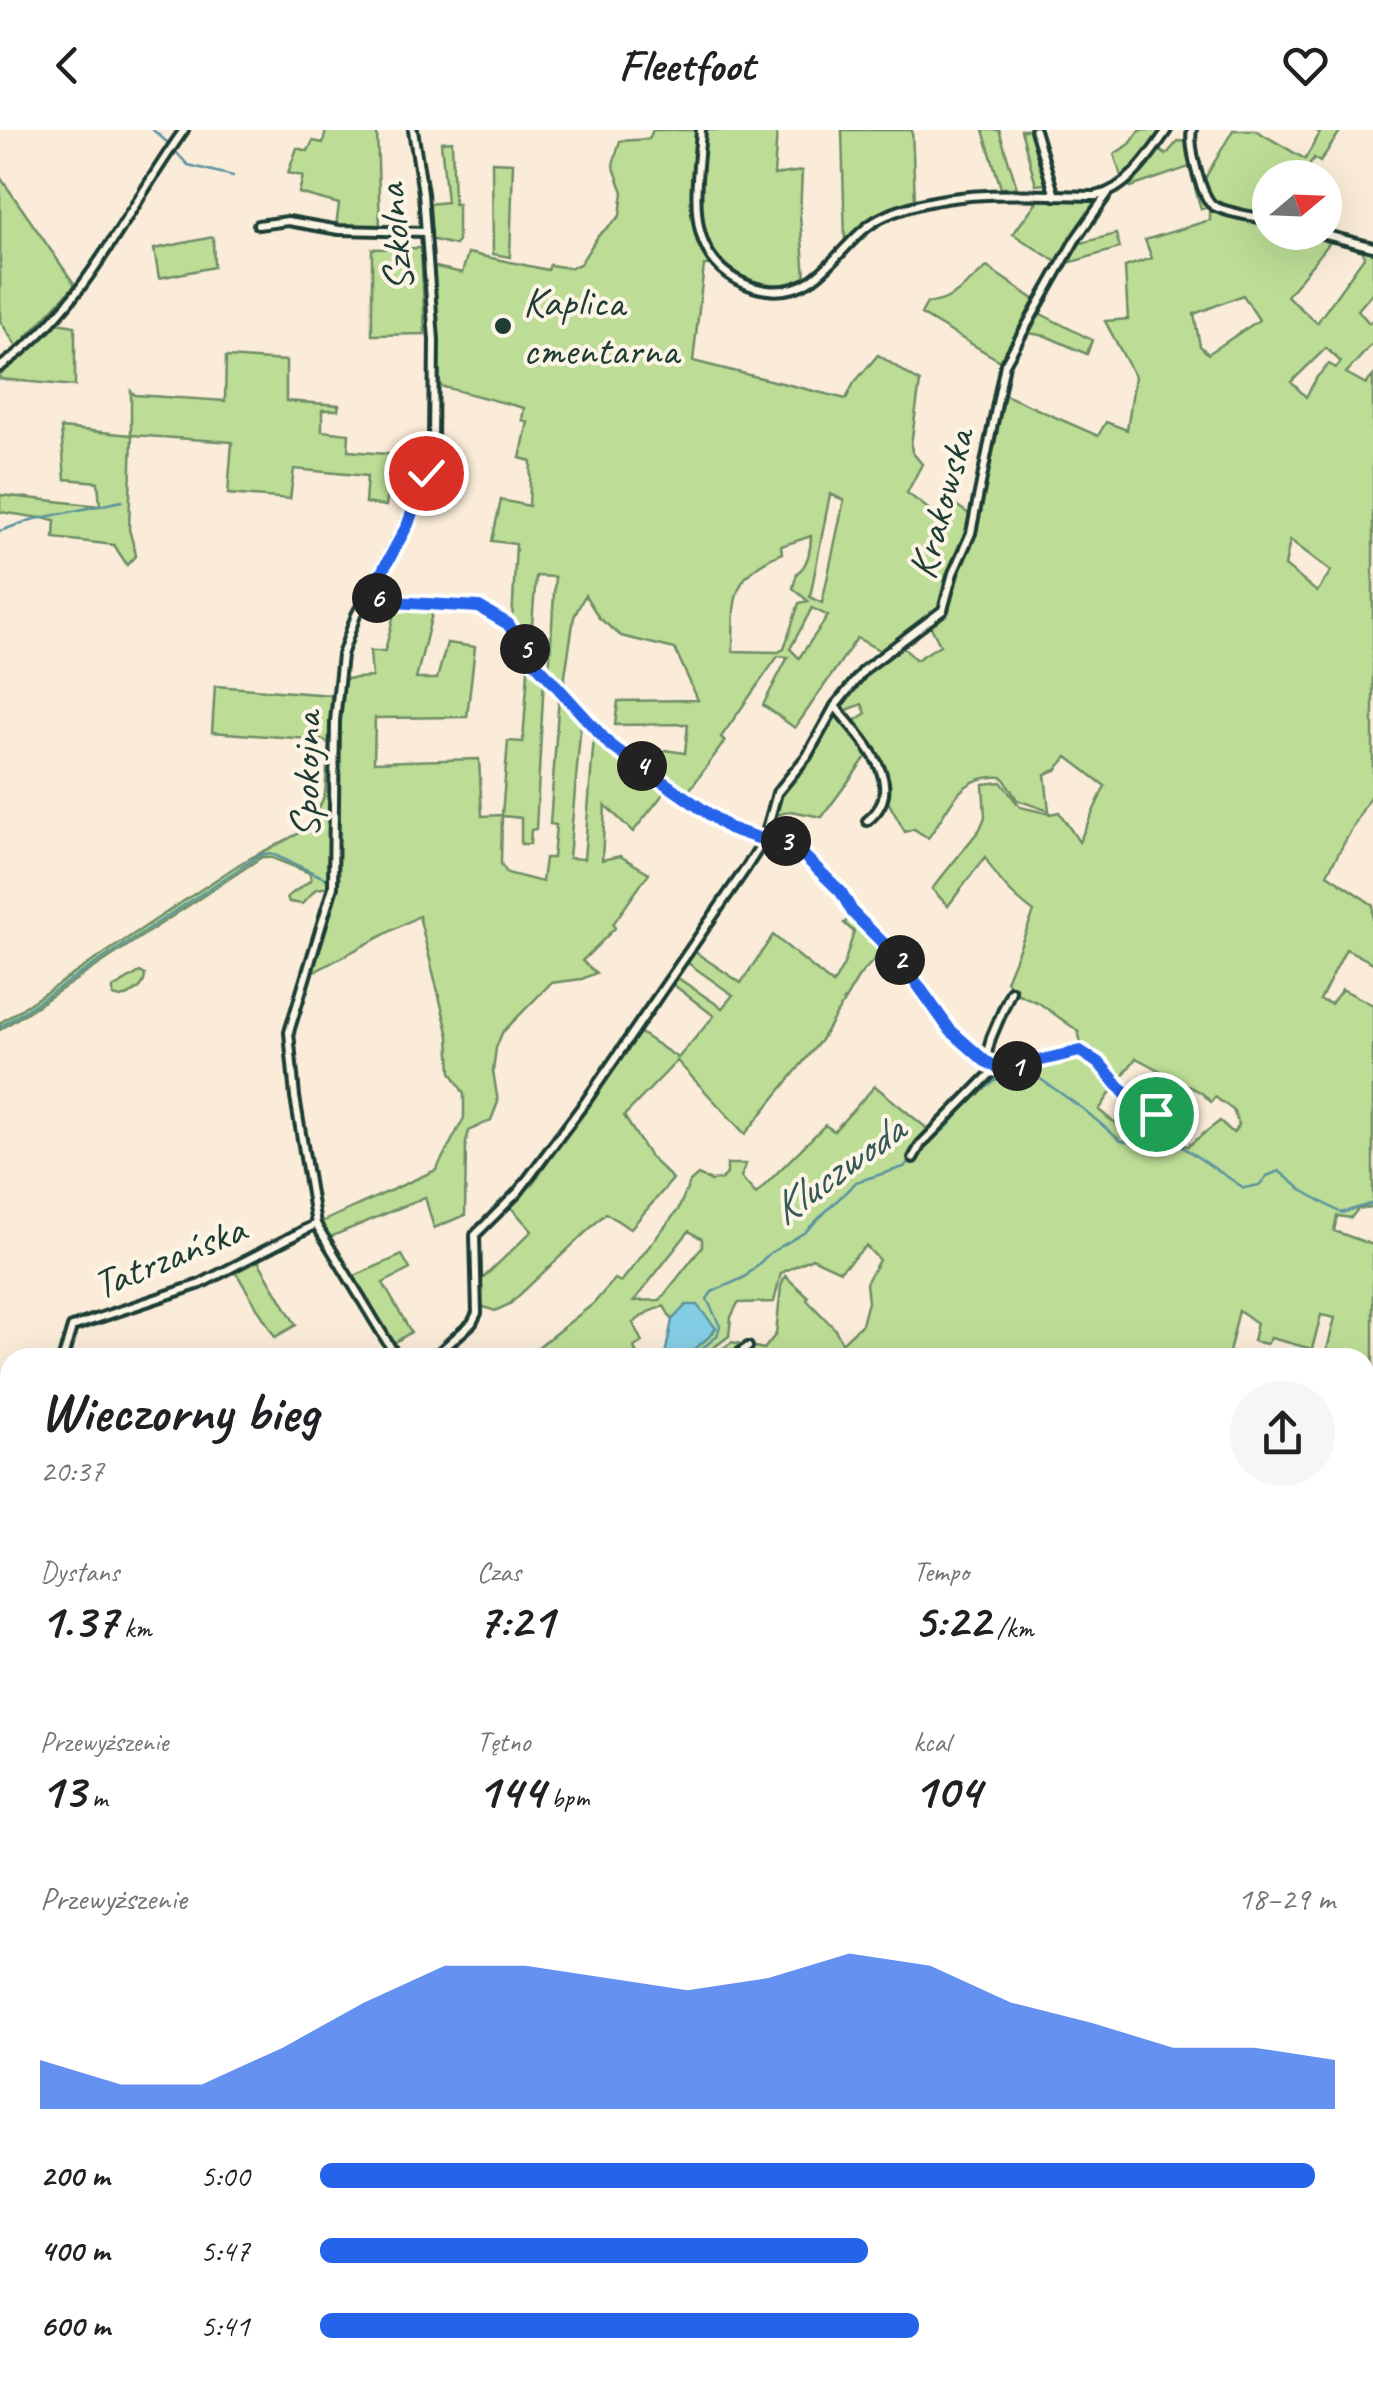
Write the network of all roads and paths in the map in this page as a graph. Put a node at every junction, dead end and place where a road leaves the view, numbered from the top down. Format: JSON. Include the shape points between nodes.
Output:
{"nodes":[{"id":1,"x":184,"y":130,"type":"edge"},
{"id":2,"x":414,"y":130,"type":"edge"},
{"id":3,"x":701,"y":130,"type":"edge"},
{"id":4,"x":1035,"y":130,"type":"edge"},
{"id":5,"x":1167,"y":130,"type":"edge"},
{"id":6,"x":1192,"y":130,"type":"edge"},
{"id":7,"x":1108,"y":193,"type":"junction"},
{"id":8,"x":1055,"y":196,"type":"junction"},
{"id":9,"x":1252,"y":216,"type":"edge"},
{"id":10,"x":258,"y":225,"type":"dead end"},
{"id":11,"x":426,"y":232,"type":"junction"},
{"id":12,"x":1342,"y":240,"type":"edge"},
{"id":13,"x":1373,"y":248,"type":"edge"},
{"id":14,"x":434,"y":340,"type":"joint"},
{"id":15,"x":0,"y":367,"type":"edge"},
{"id":16,"x":369,"y":596,"type":"junction"},
{"id":17,"x":835,"y":706,"type":"junction"},
{"id":18,"x":867,"y":821,"type":"dead end"},
{"id":19,"x":764,"y":840,"type":"junction"},
{"id":20,"x":1012,"y":991,"type":"dead end"},
{"id":21,"x":985,"y":1061,"type":"junction"},
{"id":22,"x":997,"y":1067,"type":"junction"},
{"id":23,"x":1182,"y":1135,"type":"dead end"},
{"id":24,"x":913,"y":1158,"type":"dead end"},
{"id":25,"x":316,"y":1224,"type":"junction"},
{"id":26,"x":66,"y":1348,"type":"edge"},
{"id":27,"x":392,"y":1348,"type":"edge"},
{"id":28,"x":444,"y":1348,"type":"edge"}],
"edges":[{"from":1,"to":15,"type":"street","via":[[90,278]]},
{"from":2,"to":11,"type":"street","name":"Szkolna"},
{"from":3,"to":8,"type":"street","via":[[702,243],[715,263],[756,288],[787,290],[813,279],[885,216],[963,198]]},
{"from":4,"to":8,"type":"street"},
{"from":5,"to":7,"type":"street","name":"Krakowska"},
{"from":6,"to":9,"type":"street","via":[[1189,142],[1208,200]]},
{"from":7,"to":8,"type":"street"},
{"from":7,"to":17,"type":"street","name":"Krakowska","via":[[1004,364],[971,533],[944,610],[865,669]]},
{"from":10,"to":11,"type":"street","via":[[288,221]]},
{"from":11,"to":14,"type":"street","name":"Szkolna"},
{"from":12,"to":13,"type":"street"},
{"from":14,"to":16,"type":"street","name":"Spokojna","via":[[433,442],[426,473],[408,524]]},
{"from":16,"to":19,"type":"street","via":[[469,605],[494,615],[612,746],[729,828]]},
{"from":16,"to":25,"type":"street","name":"Spokojna","via":[[342,655],[333,888],[288,1032]]},
{"from":17,"to":18,"type":"street","via":[[882,771],[882,799]]},
{"from":17,"to":19,"type":"street","name":"Krakowska","via":[[777,793]]},
{"from":19,"to":21,"type":"street","via":[[791,843],[841,892],[950,1030]]},
{"from":19,"to":28,"type":"street","name":"Krakowska","via":[[586,1101],[518,1192],[475,1235],[477,1314]]},
{"from":20,"to":21,"type":"street"},
{"from":21,"to":22,"type":"street"},
{"from":22,"to":23,"type":"street","via":[[1090,1054],[1129,1098]]},
{"from":22,"to":24,"type":"street"},
{"from":25,"to":26,"type":"street","name":"Tatrzańska","via":[[200,1284],[72,1327]]},
{"from":25,"to":27,"type":"street"}]}
